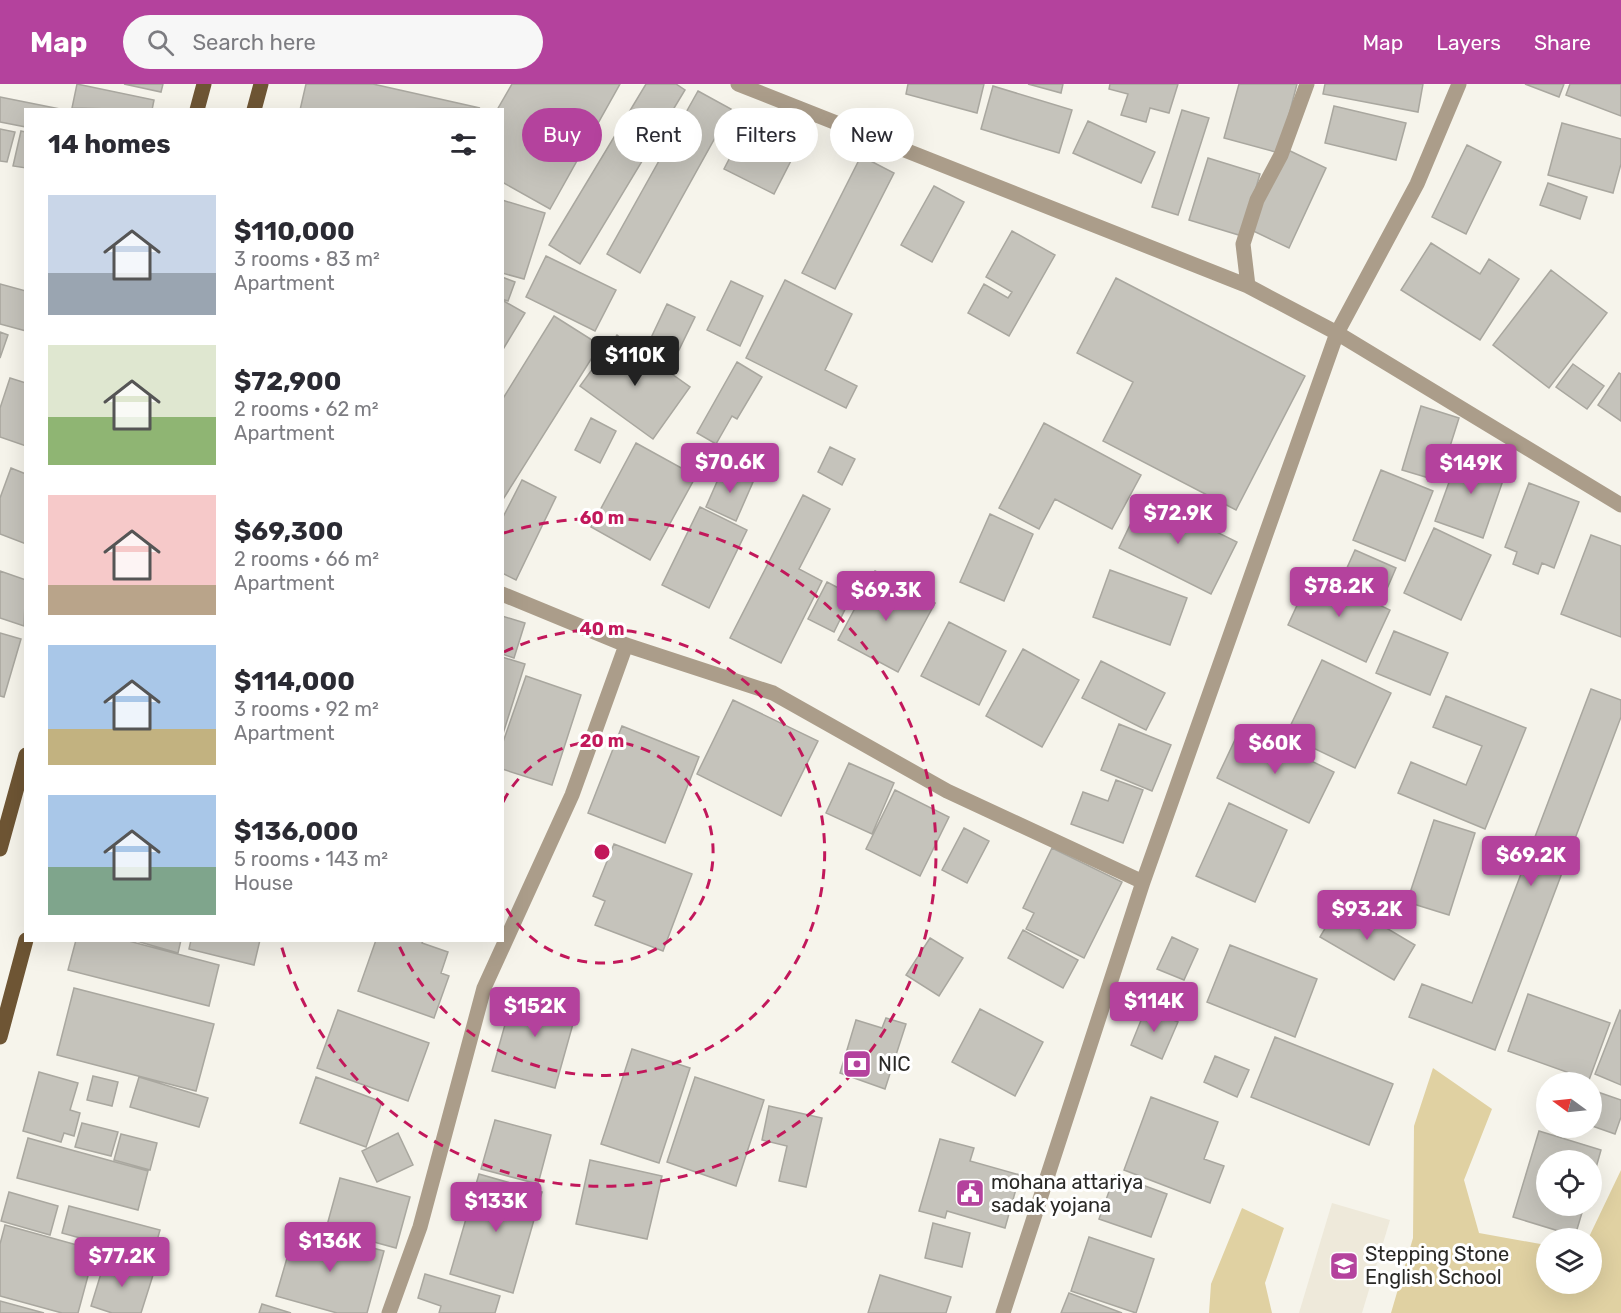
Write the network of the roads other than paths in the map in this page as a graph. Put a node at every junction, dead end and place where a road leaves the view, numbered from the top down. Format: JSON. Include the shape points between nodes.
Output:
{"nodes":[{"id":1,"x":204,"y":84,"type":"edge"},
{"id":2,"x":261,"y":84,"type":"edge"},
{"id":3,"x":738,"y":84,"type":"edge"},
{"id":4,"x":1306,"y":84,"type":"edge"},
{"id":5,"x":1459,"y":84,"type":"edge"},
{"id":6,"x":198,"y":108,"type":"edge"},
{"id":7,"x":255,"y":108,"type":"edge"},
{"id":8,"x":1248,"y":286,"type":"junction"},
{"id":9,"x":1337,"y":333,"type":"junction"},
{"id":10,"x":1621,"y":505,"type":"edge"},
{"id":11,"x":504,"y":595,"type":"edge"},
{"id":12,"x":626,"y":645,"type":"junction"},
{"id":13,"x":24,"y":762,"type":"edge"},
{"id":14,"x":0,"y":849,"type":"edge"},
{"id":15,"x":1143,"y":882,"type":"junction"},
{"id":16,"x":25,"y":942,"type":"edge"},
{"id":17,"x":0,"y":1037,"type":"edge"},
{"id":18,"x":389,"y":1313,"type":"edge"},
{"id":19,"x":1003,"y":1313,"type":"edge"}],
"edges":[{"from":1,"to":6,"type":"main road"},
{"from":2,"to":7,"type":"main road"},
{"from":3,"to":8,"type":"street"},
{"from":4,"to":8,"type":"street","via":[[1281,155],[1257,200],[1243,244]]},
{"from":5,"to":9,"type":"street","via":[[1417,184]]},
{"from":8,"to":9,"type":"street"},
{"from":9,"to":10,"type":"street"},
{"from":9,"to":15,"type":"street"},
{"from":11,"to":12,"type":"street"},
{"from":12,"to":15,"type":"street","via":[[772,693],[947,791]]},
{"from":12,"to":18,"type":"street","via":[[573,795],[484,988],[420,1227]]},
{"from":13,"to":14,"type":"main road"},
{"from":15,"to":19,"type":"street"},
{"from":16,"to":17,"type":"main road"}]}
